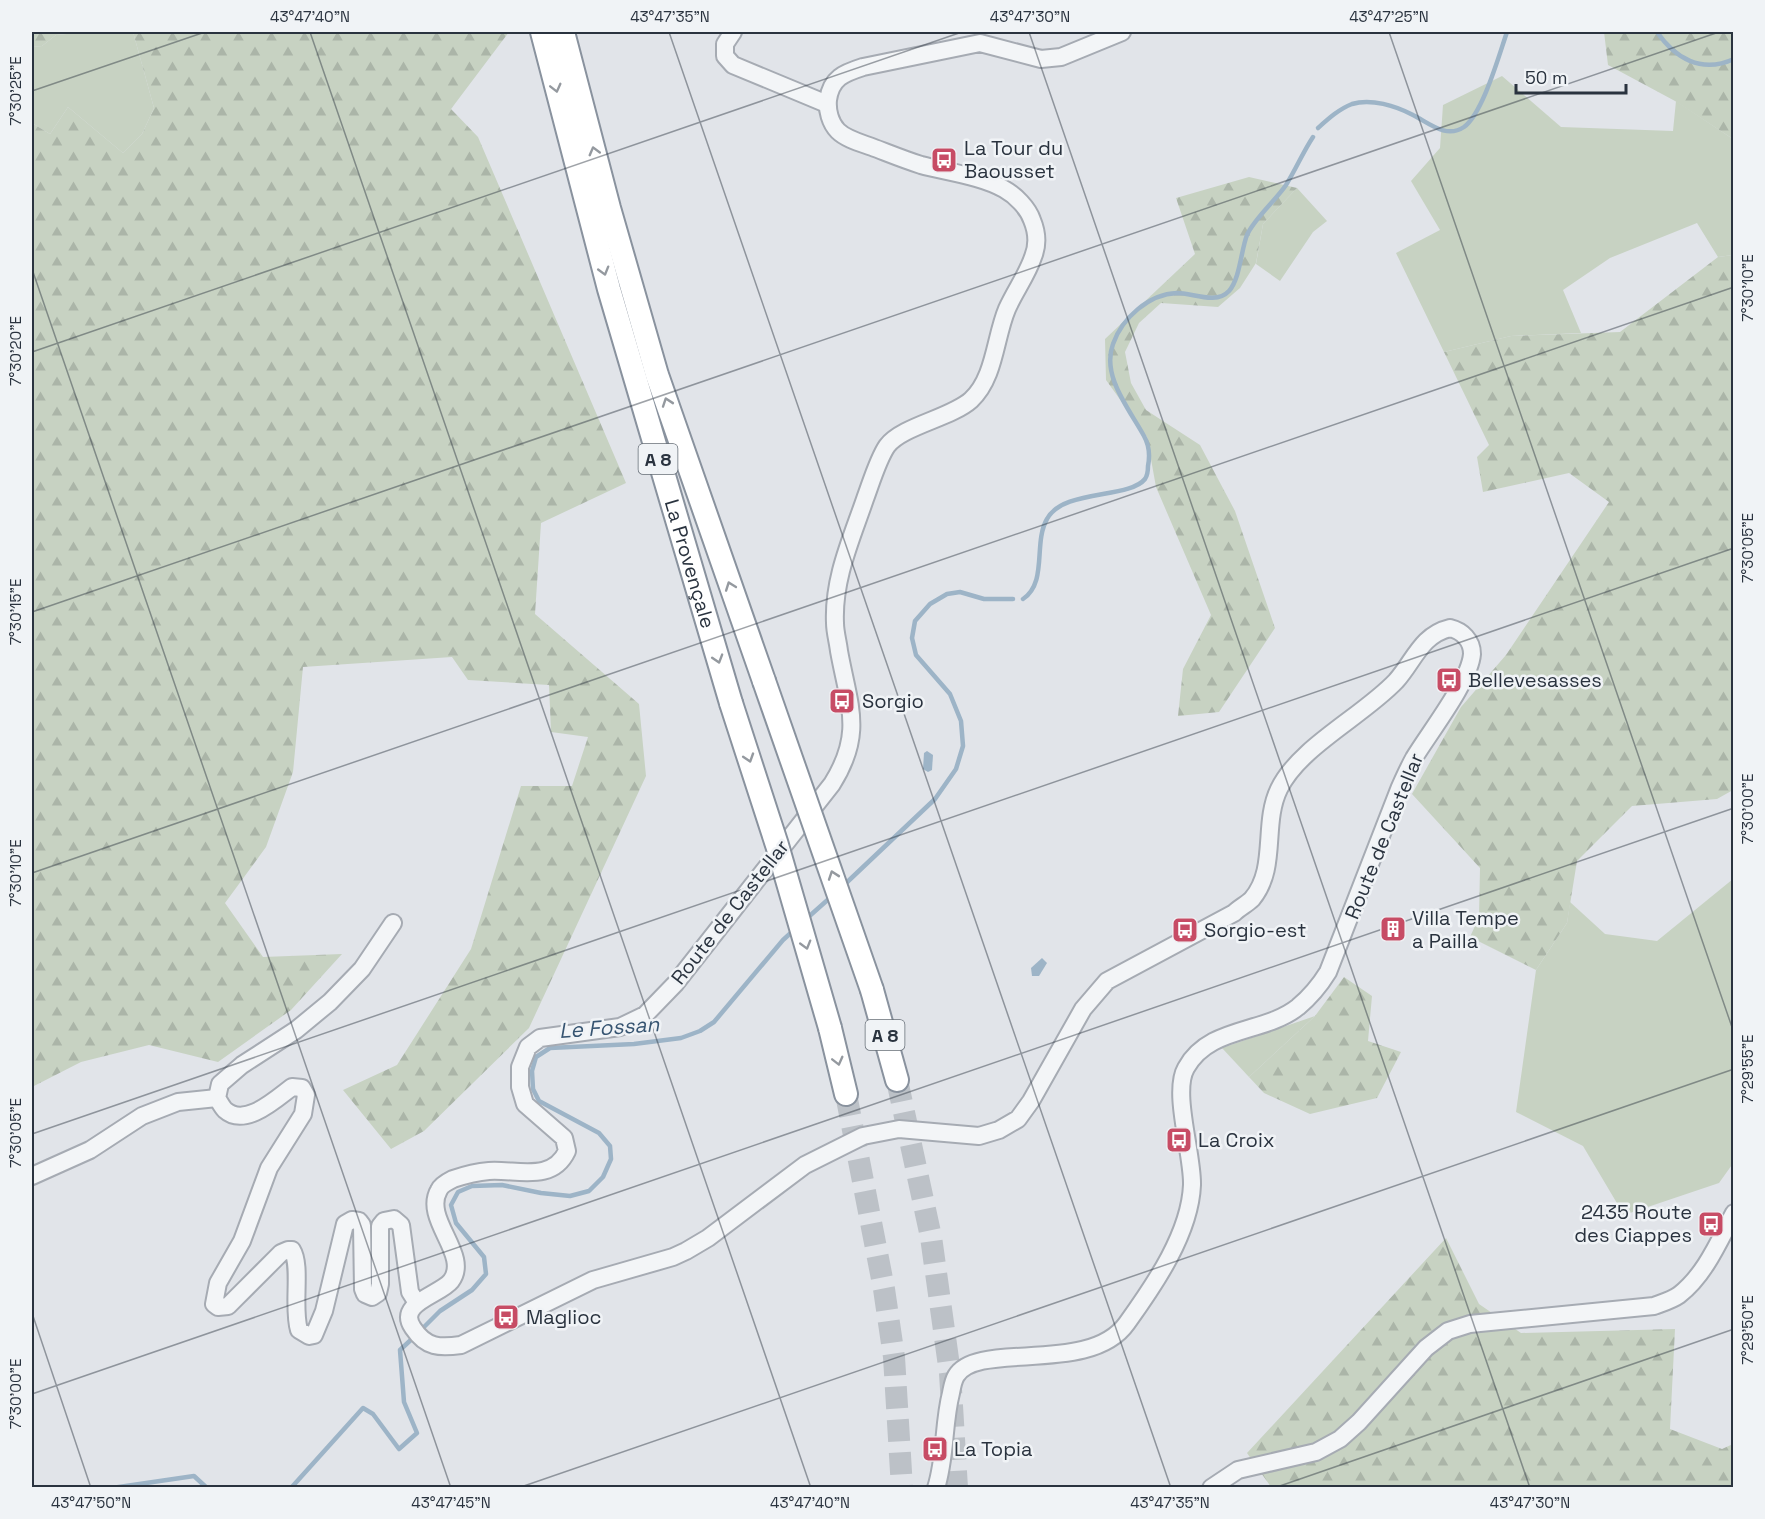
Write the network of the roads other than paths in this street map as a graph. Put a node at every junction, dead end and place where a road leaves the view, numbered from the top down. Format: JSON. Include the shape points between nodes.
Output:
{"nodes":[{"id":1,"x":542,"y":32,"type":"edge"},
{"id":2,"x":563,"y":32,"type":"edge"},
{"id":3,"x":733,"y":32,"type":"edge"},
{"id":4,"x":1122,"y":32,"type":"edge"},
{"id":5,"x":827,"y":104,"type":"junction"},
{"id":6,"x":598,"y":211,"type":"junction"},
{"id":7,"x":393,"y":923,"type":"dead end"},
{"id":8,"x":897,"y":1080,"type":"tunnel mouth"},
{"id":9,"x":846,"y":1094,"type":"tunnel mouth"},
{"id":10,"x":217,"y":1098,"type":"junction"},
{"id":11,"x":32,"y":1176,"type":"edge"},
{"id":12,"x":1734,"y":1212,"type":"edge"},
{"id":13,"x":417,"y":1304,"type":"junction"},
{"id":14,"x":936,"y":1488,"type":"edge"},
{"id":15,"x":1211,"y":1488,"type":"edge"}],
"edges":[{"from":1,"to":6,"type":"highway","name":"La Provençale","number":"A 8","one_way":true},
{"from":6,"to":2,"type":"highway","name":"La Provençale","number":"A 8","one_way":true},
{"from":3,"to":5,"type":"street","via":[[725,44],[725,56],[732,65]]},
{"from":4,"to":5,"type":"street","via":[[1061,57],[1041,59],[980,43],[863,67],[845,72],[836,80]]},
{"from":5,"to":13,"type":"street","name":"Route de Castellar","via":[[838,131],[859,142],[1004,189],[1020,201],[1032,218],[1037,238],[1034,257],[1007,309],[981,389],[969,402],[888,445],[871,484],[842,562],[835,595],[835,626],[851,707],[852,728],[844,766],[697,957],[645,1015],[620,1027],[540,1038],[528,1047],[520,1067],[525,1104],[564,1138],[567,1151],[562,1162],[549,1170],[465,1175],[448,1181],[439,1190],[435,1208],[456,1267],[451,1281]]},
{"from":8,"to":6,"type":"highway","name":"La Provençale","number":"A 8","one_way":true,"bridge":true,"via":[[840,896]]},
{"from":6,"to":9,"type":"highway","name":"La Provençale","number":"A 8","one_way":true,"bridge":true,"via":[[658,459],[777,845]]},
{"from":7,"to":10,"type":"street","via":[[362,969],[330,1002],[242,1065],[220,1084]]},
{"from":10,"to":11,"type":"street","via":[[178,1102],[142,1116],[90,1150]]},
{"from":10,"to":13,"type":"street","via":[[225,1110],[241,1116],[259,1110],[292,1087],[302,1088],[306,1095],[303,1114],[269,1168],[242,1241],[218,1283],[214,1304],[228,1306],[281,1253],[292,1250],[296,1266],[295,1317],[299,1330],[314,1335],[324,1311],[345,1224],[352,1220],[362,1226],[363,1289],[372,1297],[378,1293],[380,1284],[380,1226],[384,1221],[394,1220],[401,1225],[410,1292]]},
{"from":12,"to":15,"type":"street","via":[[1699,1275],[1678,1296],[1654,1306],[1470,1324],[1448,1331],[1426,1348],[1340,1439],[1316,1452],[1238,1470]]},
{"from":13,"to":14,"type":"street","name":"Route de Castellar","via":[[409,1319],[418,1334],[442,1348],[461,1345],[593,1280],[686,1251],[805,1165],[863,1137],[899,1129],[979,1136],[1018,1119],[1083,1009],[1107,981],[1251,900],[1263,881],[1269,856],[1272,808],[1279,789],[1300,760],[1395,681],[1433,633],[1450,628],[1463,634],[1471,647],[1470,664],[1400,787],[1328,972],[1298,1008],[1205,1045],[1193,1055],[1184,1071],[1180,1089],[1192,1182],[1190,1206],[1174,1249],[1126,1324],[1098,1346],[1064,1354],[974,1363],[962,1369],[955,1377],[949,1403]]}]}
